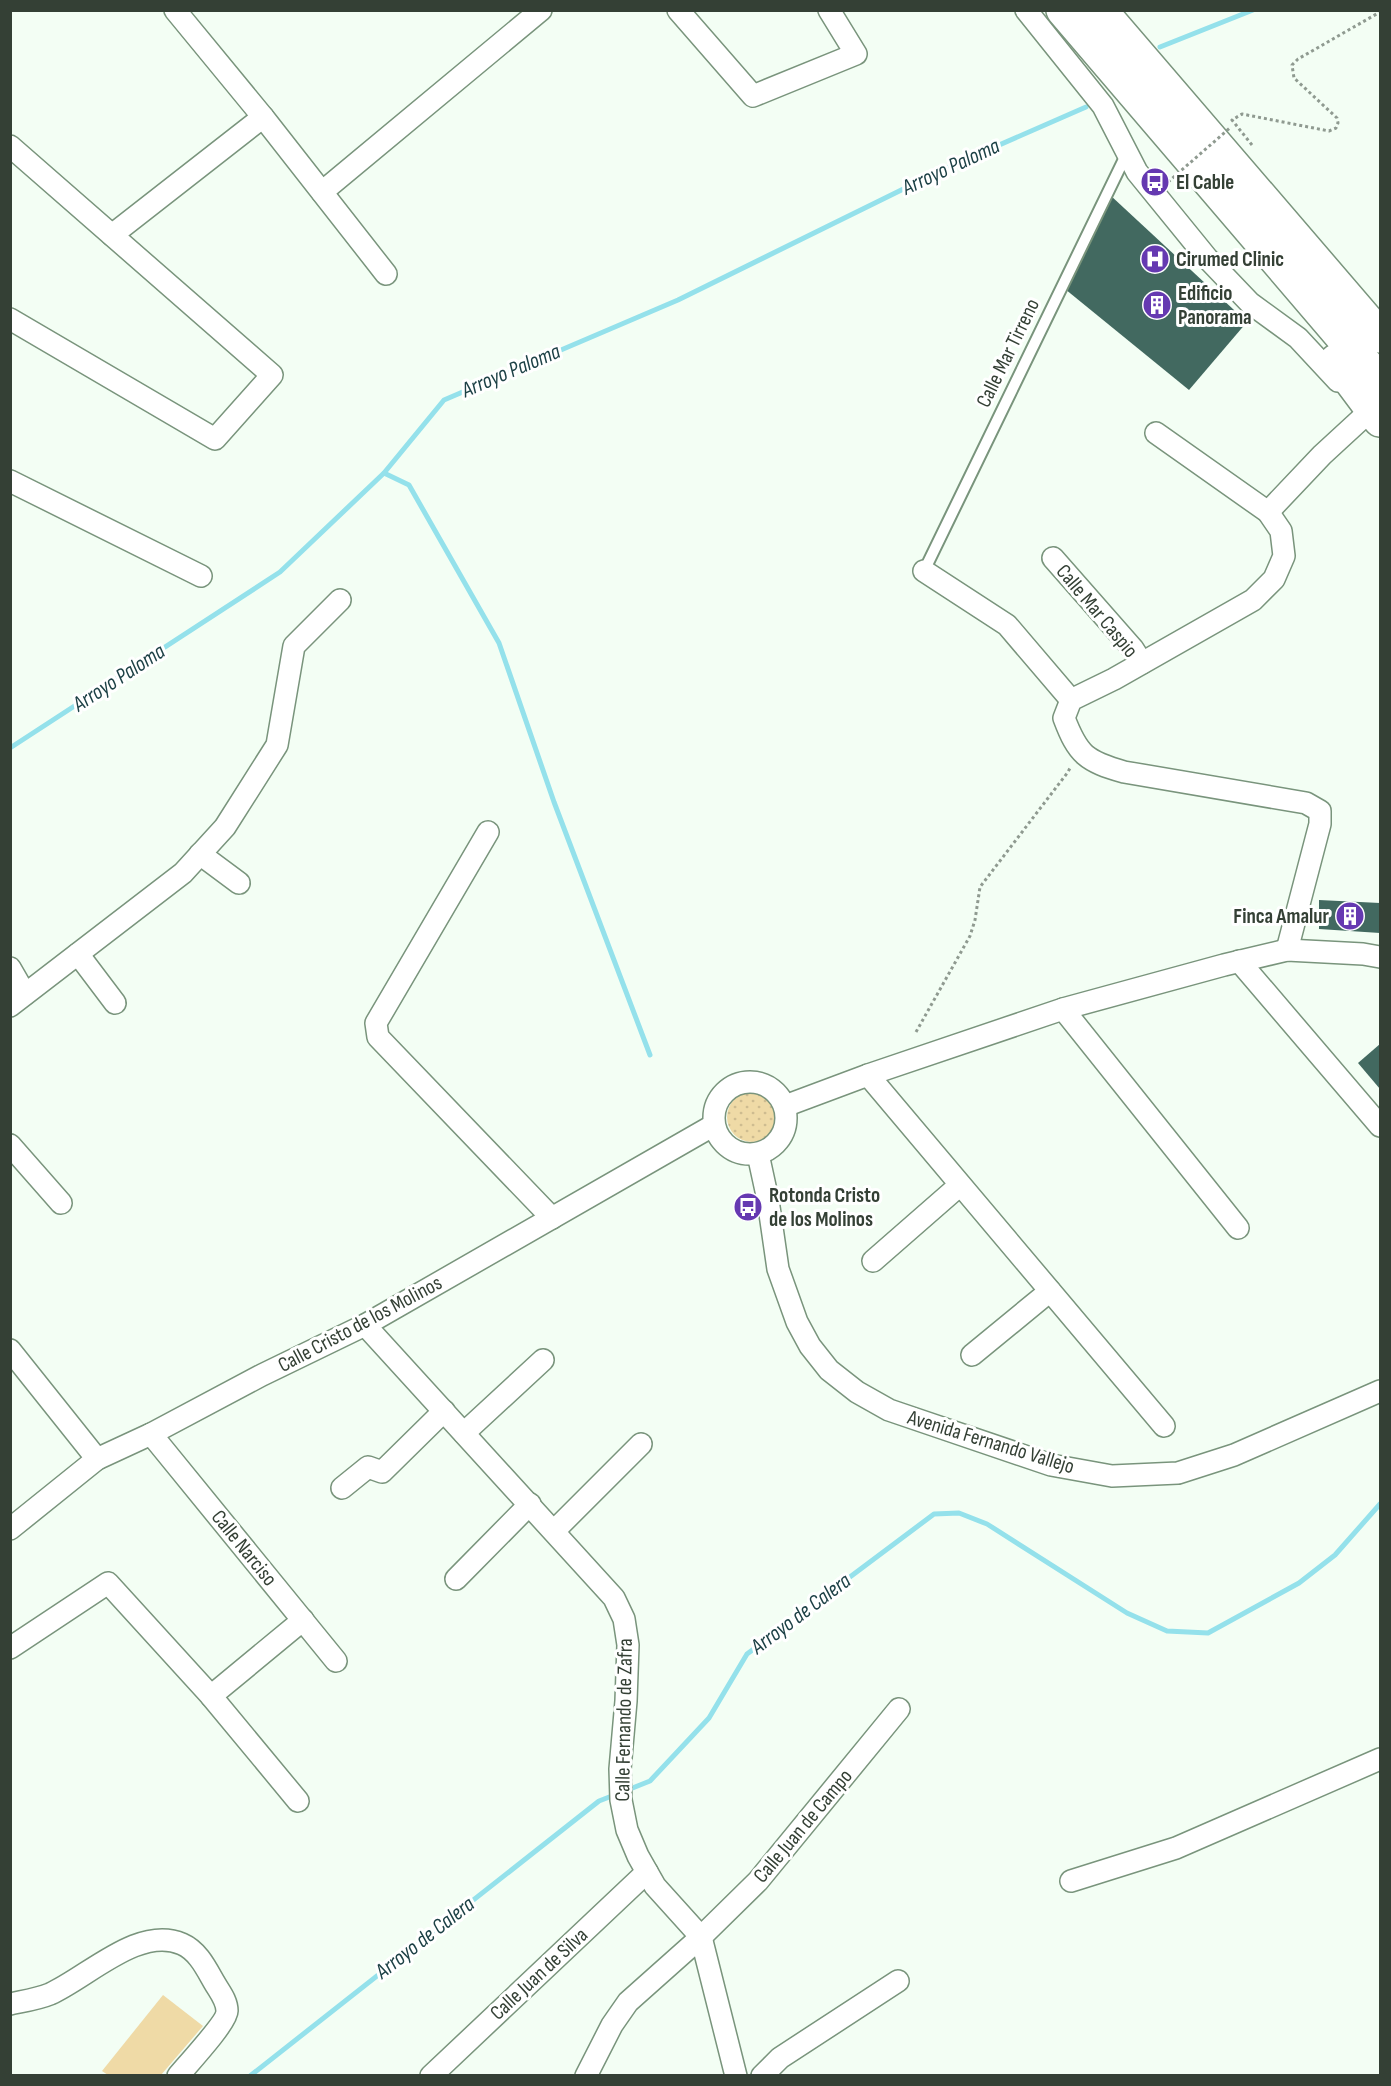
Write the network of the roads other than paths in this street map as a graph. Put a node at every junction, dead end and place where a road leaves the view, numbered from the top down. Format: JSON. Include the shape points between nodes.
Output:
{"nodes":[{"id":1,"x":175,"y":10,"type":"edge"},
{"id":2,"x":541,"y":10,"type":"edge"},
{"id":3,"x":678,"y":10,"type":"edge"},
{"id":4,"x":829,"y":10,"type":"edge"},
{"id":5,"x":1026,"y":10,"type":"edge"},
{"id":6,"x":1064,"y":10,"type":"edge"},
{"id":7,"x":1100,"y":10,"type":"edge"},
{"id":8,"x":263,"y":117,"type":"junction"},
{"id":9,"x":10,"y":146,"type":"edge"},
{"id":10,"x":1127,"y":153,"type":"junction"},
{"id":11,"x":322,"y":192,"type":"junction"},
{"id":12,"x":112,"y":235,"type":"junction"},
{"id":13,"x":386,"y":274,"type":"dead end"},
{"id":14,"x":10,"y":319,"type":"edge"},
{"id":15,"x":1380,"y":336,"type":"edge"},
{"id":16,"x":1376,"y":411,"type":"edge"},
{"id":17,"x":1156,"y":433,"type":"dead end"},
{"id":18,"x":10,"y":481,"type":"edge"},
{"id":19,"x":1268,"y":512,"type":"junction"},
{"id":20,"x":1053,"y":558,"type":"dead end"},
{"id":21,"x":924,"y":571,"type":"joint"},
{"id":22,"x":201,"y":576,"type":"dead end"},
{"id":23,"x":340,"y":600,"type":"dead end"},
{"id":24,"x":1142,"y":663,"type":"junction"},
{"id":25,"x":1071,"y":700,"type":"junction"},
{"id":26,"x":488,"y":832,"type":"dead end"},
{"id":27,"x":200,"y":854,"type":"junction"},
{"id":28,"x":239,"y":883,"type":"dead end"},
{"id":29,"x":1287,"y":950,"type":"junction"},
{"id":30,"x":78,"y":954,"type":"junction"},
{"id":31,"x":1380,"y":957,"type":"edge"},
{"id":32,"x":1239,"y":961,"type":"junction"},
{"id":33,"x":10,"y":968,"type":"edge"},
{"id":34,"x":18,"y":1000,"type":"edge"},
{"id":35,"x":115,"y":1003,"type":"dead end"},
{"id":36,"x":1064,"y":1009,"type":"junction"},
{"id":37,"x":868,"y":1075,"type":"junction"},
{"id":38,"x":784,"y":1106,"type":"junction"},
{"id":39,"x":714,"y":1125,"type":"junction"},
{"id":40,"x":1380,"y":1126,"type":"edge"},
{"id":41,"x":10,"y":1145,"type":"edge"},
{"id":42,"x":758,"y":1154,"type":"junction"},
{"id":43,"x":960,"y":1185,"type":"junction"},
{"id":44,"x":61,"y":1203,"type":"dead end"},
{"id":45,"x":552,"y":1218,"type":"junction"},
{"id":46,"x":1238,"y":1228,"type":"dead end"},
{"id":47,"x":873,"y":1261,"type":"dead end"},
{"id":48,"x":1050,"y":1291,"type":"junction"},
{"id":49,"x":365,"y":1325,"type":"junction"},
{"id":50,"x":10,"y":1350,"type":"edge"},
{"id":51,"x":972,"y":1355,"type":"dead end"},
{"id":52,"x":543,"y":1360,"type":"dead end"},
{"id":53,"x":1380,"y":1391,"type":"edge"},
{"id":54,"x":444,"y":1411,"type":"junction"},
{"id":55,"x":1164,"y":1426,"type":"dead end"},
{"id":56,"x":464,"y":1433,"type":"junction"},
{"id":57,"x":151,"y":1434,"type":"junction"},
{"id":58,"x":641,"y":1444,"type":"dead end"},
{"id":59,"x":98,"y":1459,"type":"junction"},
{"id":60,"x":342,"y":1488,"type":"dead end"},
{"id":61,"x":530,"y":1504,"type":"junction"},
{"id":62,"x":10,"y":1529,"type":"edge"},
{"id":63,"x":554,"y":1531,"type":"junction"},
{"id":64,"x":456,"y":1580,"type":"dead end"},
{"id":65,"x":303,"y":1620,"type":"junction"},
{"id":66,"x":10,"y":1648,"type":"edge"},
{"id":67,"x":336,"y":1661,"type":"dead end"},
{"id":68,"x":211,"y":1696,"type":"junction"},
{"id":69,"x":899,"y":1709,"type":"dead end"},
{"id":70,"x":1380,"y":1759,"type":"edge"},
{"id":71,"x":298,"y":1801,"type":"dead end"},
{"id":72,"x":647,"y":1872,"type":"junction"},
{"id":73,"x":1071,"y":1881,"type":"dead end"},
{"id":74,"x":701,"y":1937,"type":"junction"},
{"id":75,"x":898,"y":1981,"type":"dead end"},
{"id":76,"x":10,"y":2004,"type":"edge"},
{"id":77,"x":178,"y":2076,"type":"edge"},
{"id":78,"x":431,"y":2076,"type":"edge"},
{"id":79,"x":586,"y":2076,"type":"edge"},
{"id":80,"x":736,"y":2076,"type":"edge"},
{"id":81,"x":762,"y":2076,"type":"edge"}],
"edges":[{"from":1,"to":8,"type":"street"},
{"from":2,"to":11,"type":"street"},
{"from":3,"to":4,"type":"street","via":[[753,96],[856,54]]},
{"from":5,"to":10,"type":"street","via":[[1103,106]]},
{"from":6,"to":16,"type":"highway"},
{"from":7,"to":15,"type":"highway"},
{"from":8,"to":11,"type":"street"},
{"from":8,"to":12,"type":"street"},
{"from":9,"to":12,"type":"street"},
{"from":10,"to":16,"type":"street","via":[[1137,172],[1207,258],[1250,303],[1298,338]]},
{"from":10,"to":21,"type":"lane","name":"Calle Mar Tirreno"},
{"from":11,"to":13,"type":"street"},
{"from":12,"to":14,"type":"street","via":[[272,375],[215,439]]},
{"from":16,"to":19,"type":"street","via":[[1322,455]]},
{"from":17,"to":19,"type":"street"},
{"from":18,"to":22,"type":"street"},
{"from":19,"to":24,"type":"street","via":[[1281,531],[1284,556],[1274,579],[1253,600]]},
{"from":20,"to":24,"type":"street","name":"Calle Mar Caspio"},
{"from":21,"to":25,"type":"street","via":[[1007,624]]},
{"from":23,"to":27,"type":"street","via":[[294,646],[277,746],[225,827]]},
{"from":24,"to":25,"type":"street"},
{"from":25,"to":29,"type":"street","via":[[1064,718],[1076,746],[1100,765],[1306,802],[1320,811],[1320,824]]},
{"from":26,"to":45,"type":"street","via":[[376,1023],[378,1037]]},
{"from":27,"to":28,"type":"street"},
{"from":27,"to":30,"type":"street","via":[[183,873]]},
{"from":29,"to":31,"type":"street"},
{"from":29,"to":32,"type":"street"},
{"from":30,"to":34,"type":"street"},
{"from":30,"to":35,"type":"street"},
{"from":32,"to":36,"type":"street"},
{"from":32,"to":40,"type":"street"},
{"from":33,"to":34,"type":"street"},
{"from":36,"to":37,"type":"street"},
{"from":36,"to":46,"type":"street"},
{"from":37,"to":38,"type":"street"},
{"from":37,"to":43,"type":"street"},
{"from":38,"to":39,"type":"street","via":[[770,1087],[746,1082],[724,1092],[717,1101]]},
{"from":38,"to":42,"type":"street","via":[[787,1118],[782,1136],[769,1150]]},
{"from":39,"to":42,"type":"street","via":[[718,1136],[735,1152]]},
{"from":39,"to":45,"type":"street","name":"Calle Cristo de los Molinos"},
{"from":41,"to":44,"type":"street"},
{"from":42,"to":53,"type":"street","name":"Avenida Fernando Vallejo","via":[[778,1269],[797,1322],[830,1370],[857,1392],[889,1410],[1051,1465],[1112,1476],[1178,1473],[1234,1455]]},
{"from":43,"to":47,"type":"street"},
{"from":43,"to":48,"type":"street"},
{"from":45,"to":49,"type":"street","name":"Calle Cristo de los Molinos"},
{"from":48,"to":51,"type":"street"},
{"from":48,"to":55,"type":"street"},
{"from":49,"to":54,"type":"street","name":"Calle Fernando de Zafra"},
{"from":49,"to":57,"type":"street","name":"Calle Cristo de los Molinos"},
{"from":50,"to":59,"type":"street"},
{"from":52,"to":56,"type":"street"},
{"from":54,"to":56,"type":"street","name":"Calle Fernando de Zafra"},
{"from":54,"to":60,"type":"street","via":[[382,1472],[368,1467]]},
{"from":56,"to":61,"type":"street","name":"Calle Fernando de Zafra"},
{"from":57,"to":59,"type":"street","name":"Calle Cristo de los Molinos"},
{"from":57,"to":65,"type":"street","name":"Calle Narciso"},
{"from":58,"to":63,"type":"street"},
{"from":59,"to":62,"type":"street","name":"Calle Cristo de los Molinos"},
{"from":61,"to":63,"type":"street","name":"Calle Fernando de Zafra"},
{"from":61,"to":64,"type":"street"},
{"from":63,"to":72,"type":"street","name":"Calle Fernando de Zafra","via":[[614,1598],[624,1619],[628,1645],[620,1769],[623,1810],[627,1830]]},
{"from":65,"to":67,"type":"street","name":"Calle Narciso"},
{"from":65,"to":68,"type":"street"},
{"from":66,"to":68,"type":"street","via":[[108,1583]]},
{"from":68,"to":71,"type":"street"},
{"from":69,"to":74,"type":"street","name":"Calle Juan de Campo","via":[[759,1881]]},
{"from":70,"to":73,"type":"street","via":[[1176,1848]]},
{"from":72,"to":74,"type":"street","name":"Calle Fernando de Zafra"},
{"from":72,"to":78,"type":"street","name":"Calle Juan de Silva"},
{"from":74,"to":79,"type":"street","name":"Calle Juan de Campo","via":[[628,2002]]},
{"from":74,"to":80,"type":"street","name":"Calle Fernando de Zafra"},
{"from":75,"to":81,"type":"street","via":[[780,2058]]},
{"from":76,"to":77,"type":"street","via":[[52,1993],[145,1942],[183,1944],[198,1956],[226,2002],[228,2013]]}]}
